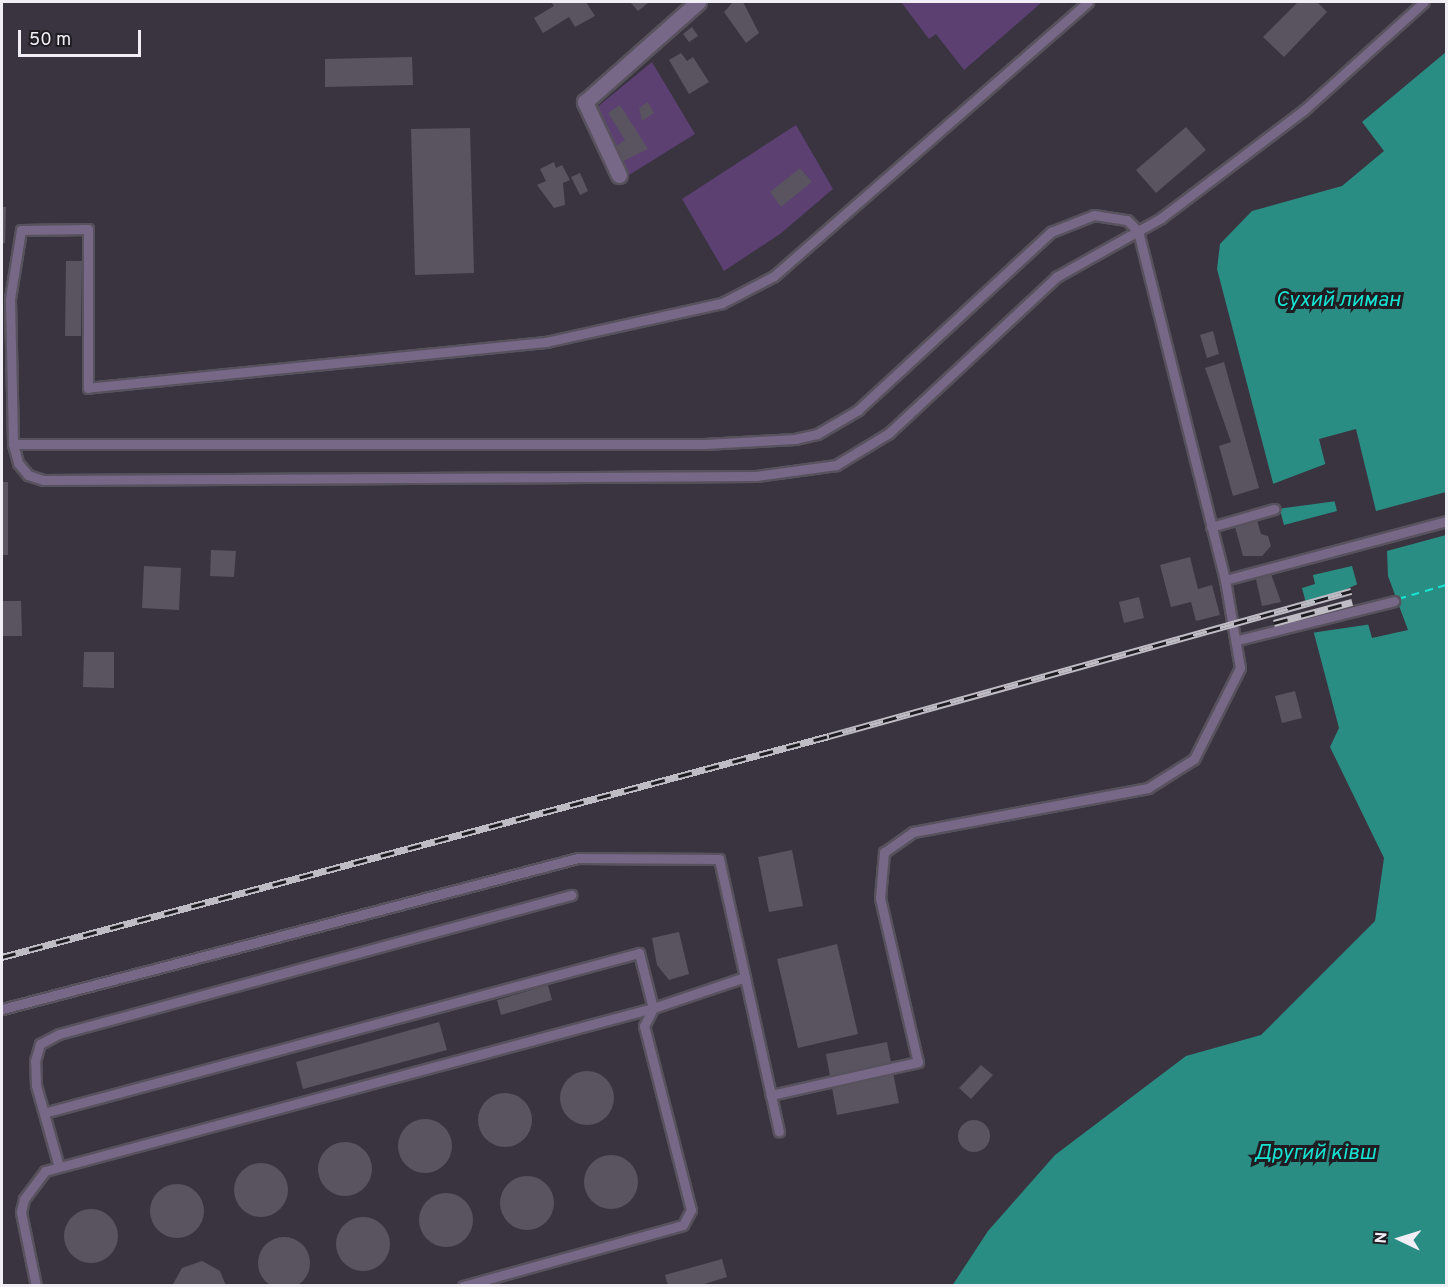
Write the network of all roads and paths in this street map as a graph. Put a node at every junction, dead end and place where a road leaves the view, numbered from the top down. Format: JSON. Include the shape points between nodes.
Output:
{"nodes":[{"id":1,"x":698,"y":2,"type":"edge"},
{"id":2,"x":1088,"y":2,"type":"edge"},
{"id":3,"x":1424,"y":2,"type":"edge"},
{"id":4,"x":619,"y":175,"type":"dead end"},
{"id":5,"x":1138,"y":231,"type":"junction"},
{"id":6,"x":6,"y":299,"type":"edge"},
{"id":7,"x":13,"y":444,"type":"junction"},
{"id":8,"x":1274,"y":509,"type":"dead end"},
{"id":9,"x":1446,"y":521,"type":"edge"},
{"id":10,"x":1211,"y":527,"type":"junction"},
{"id":11,"x":1225,"y":580,"type":"junction"},
{"id":12,"x":1394,"y":601,"type":"dead end"},
{"id":13,"x":1238,"y":640,"type":"junction"},
{"id":14,"x":571,"y":895,"type":"dead end"},
{"id":15,"x":745,"y":977,"type":"junction"},
{"id":16,"x":653,"y":1008,"type":"junction"},
{"id":17,"x":2,"y":1009,"type":"edge"},
{"id":18,"x":771,"y":1095,"type":"junction"},
{"id":19,"x":44,"y":1113,"type":"junction"},
{"id":20,"x":779,"y":1131,"type":"dead end"},
{"id":21,"x":59,"y":1167,"type":"junction"},
{"id":22,"x":36,"y":1286,"type":"edge"},
{"id":23,"x":463,"y":1286,"type":"edge"}],
"edges":[{"from":1,"to":4,"type":"street","via":[[585,102]]},
{"from":2,"to":6,"type":"lane","via":[[807,251],[750,291],[722,303],[546,342],[88,388],[88,229],[21,230]]},
{"from":3,"to":5,"type":"lane","via":[[1304,110]]},
{"from":5,"to":7,"type":"lane","via":[[1127,220],[1111,214],[1075,220],[1052,232],[858,410],[817,434],[795,439],[704,444]]},
{"from":5,"to":7,"type":"lane","via":[[1056,277],[889,433],[836,465],[806,472],[43,480],[28,474]]},
{"from":5,"to":10,"type":"lane"},
{"from":6,"to":7,"type":"lane"},
{"from":8,"to":10,"type":"lane"},
{"from":9,"to":11,"type":"lane"},
{"from":10,"to":11,"type":"lane"},
{"from":11,"to":13,"type":"lane"},
{"from":12,"to":13,"type":"lane"},
{"from":13,"to":18,"type":"lane","via":[[1240,668],[1194,759],[1148,788],[913,832],[884,852],[880,898],[918,1062]]},
{"from":14,"to":19,"type":"lane","via":[[58,1034],[40,1044],[35,1061]]},
{"from":15,"to":16,"type":"lane"},
{"from":15,"to":17,"type":"lane","via":[[719,859],[578,858]]},
{"from":15,"to":18,"type":"lane"},
{"from":16,"to":19,"type":"lane","via":[[639,953]]},
{"from":16,"to":21,"type":"lane"},
{"from":16,"to":23,"type":"lane","via":[[644,1026],[691,1210],[683,1225]]},
{"from":18,"to":20,"type":"lane"},
{"from":19,"to":21,"type":"lane"},
{"from":21,"to":22,"type":"lane","via":[[45,1171],[24,1199],[21,1212]]}]}
